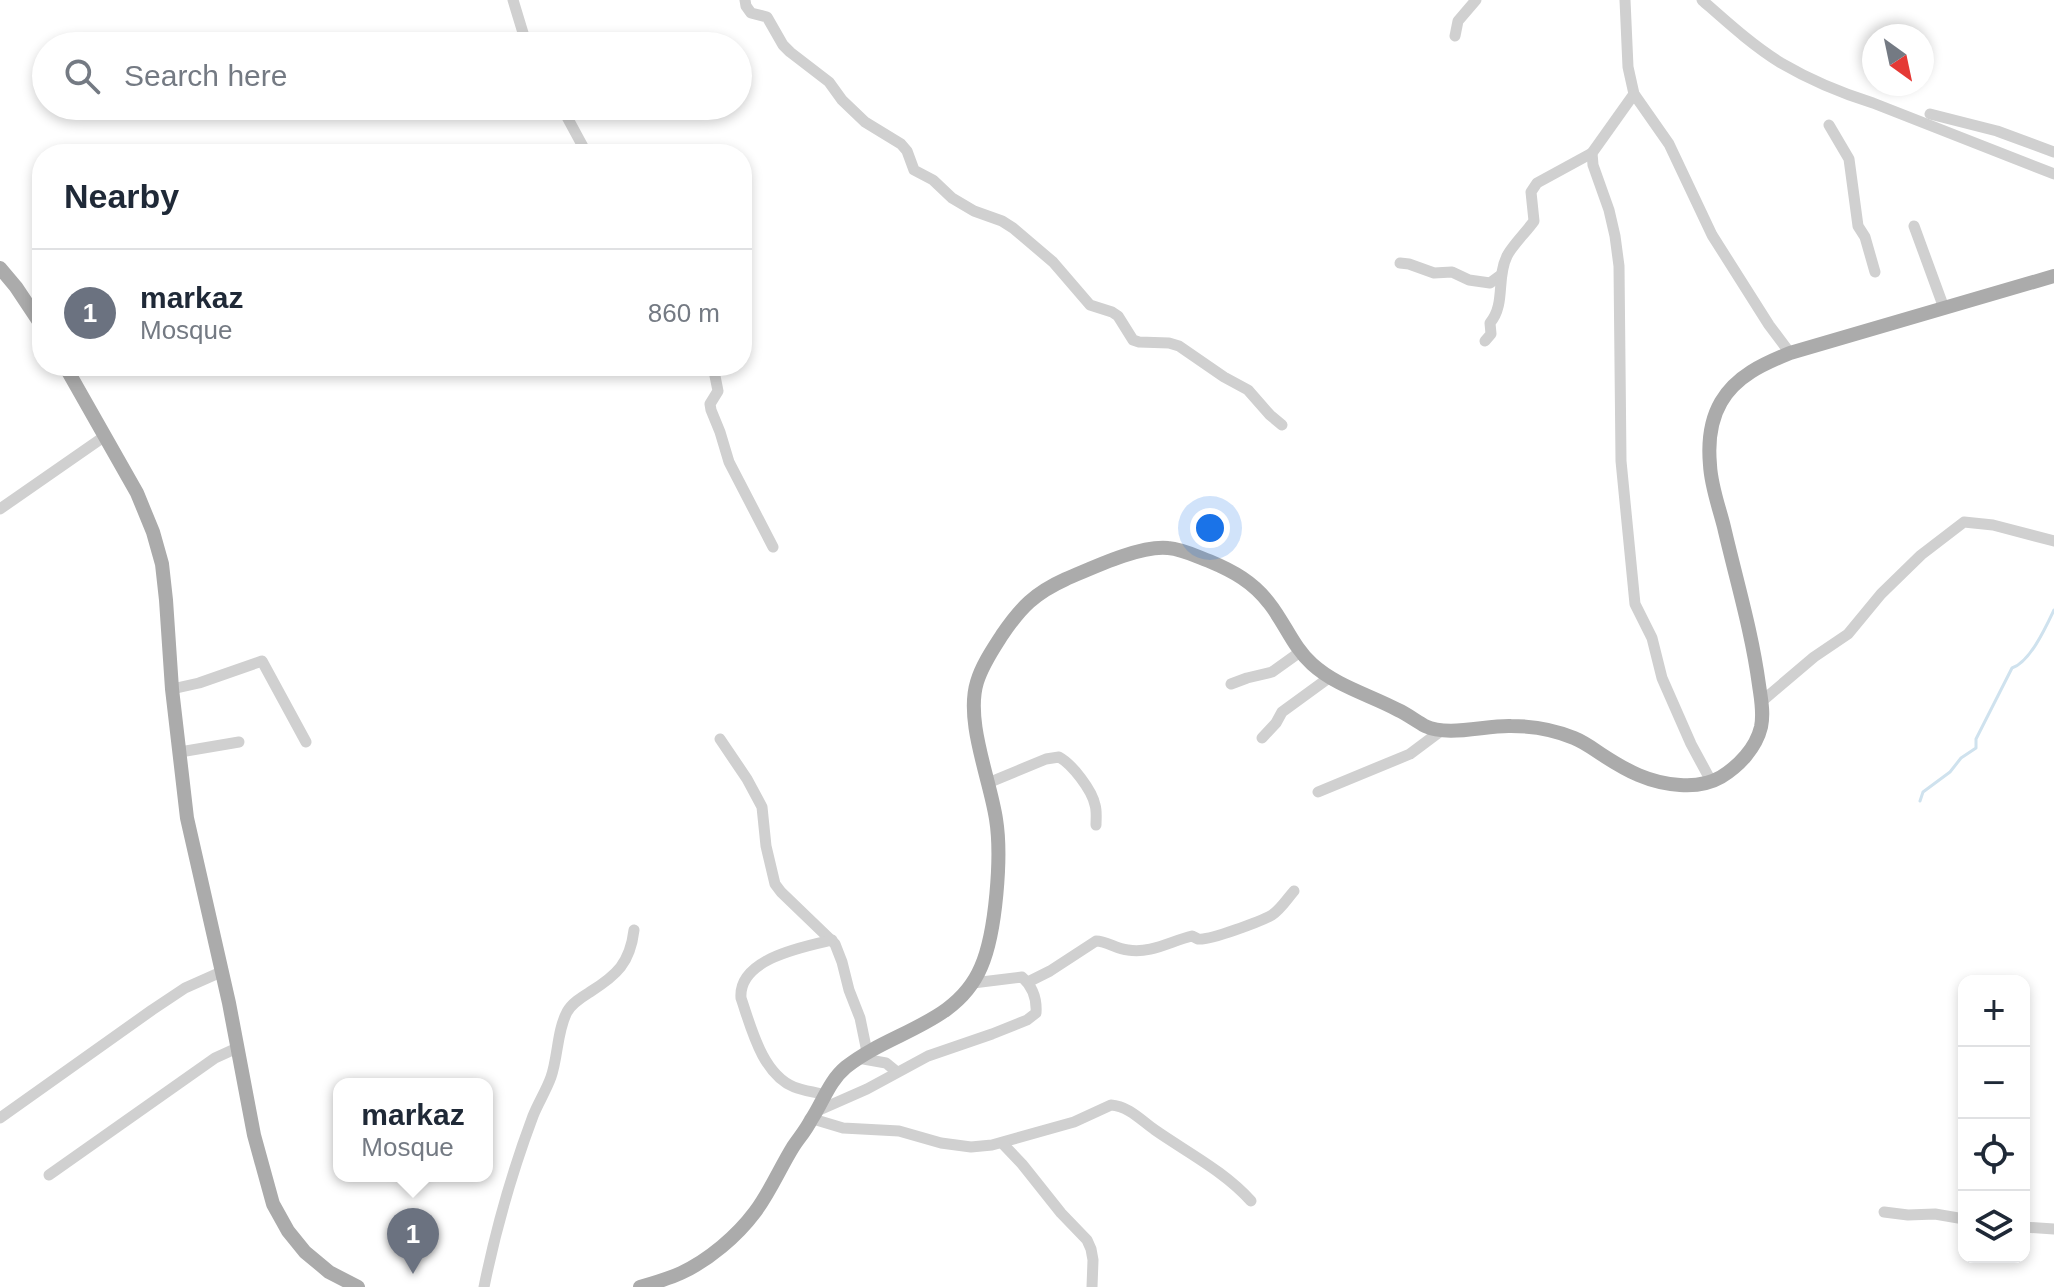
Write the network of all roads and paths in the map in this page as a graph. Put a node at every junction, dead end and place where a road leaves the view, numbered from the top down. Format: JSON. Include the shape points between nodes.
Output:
{"nodes":[{"id":1,"x":513,"y":0,"type":"edge"},
{"id":2,"x":745,"y":0,"type":"edge"},
{"id":3,"x":1476,"y":0,"type":"edge"},
{"id":4,"x":1625,"y":0,"type":"edge"},
{"id":5,"x":1702,"y":0,"type":"edge"},
{"id":6,"x":523,"y":32,"type":"edge"},
{"id":7,"x":1455,"y":36,"type":"dead end"},
{"id":8,"x":1634,"y":94,"type":"junction"},
{"id":9,"x":1930,"y":114,"type":"dead end"},
{"id":10,"x":569,"y":120,"type":"edge"},
{"id":11,"x":1829,"y":125,"type":"dead end"},
{"id":12,"x":582,"y":144,"type":"edge"},
{"id":13,"x":2054,"y":152,"type":"edge"},
{"id":14,"x":1592,"y":153,"type":"junction"},
{"id":15,"x":2054,"y":174,"type":"edge"},
{"id":16,"x":1914,"y":226,"type":"dead end"},
{"id":17,"x":1400,"y":263,"type":"dead end"},
{"id":18,"x":0,"y":268,"type":"edge"},
{"id":19,"x":1875,"y":272,"type":"dead end"},
{"id":20,"x":1501,"y":275,"type":"junction"},
{"id":21,"x":2054,"y":276,"type":"edge"},
{"id":22,"x":1944,"y":308,"type":"junction"},
{"id":23,"x":32,"y":311,"type":"edge"},
{"id":24,"x":1485,"y":341,"type":"dead end"},
{"id":25,"x":1790,"y":353,"type":"junction"},
{"id":26,"x":71,"y":376,"type":"edge"},
{"id":27,"x":715,"y":376,"type":"edge"},
{"id":28,"x":1282,"y":425,"type":"dead end"},
{"id":29,"x":105,"y":436,"type":"junction"},
{"id":30,"x":0,"y":509,"type":"edge"},
{"id":31,"x":2054,"y":541,"type":"edge"},
{"id":32,"x":773,"y":547,"type":"dead end"},
{"id":33,"x":1300,"y":652,"type":"junction"},
{"id":34,"x":1330,"y":677,"type":"junction"},
{"id":35,"x":1231,"y":684,"type":"dead end"},
{"id":36,"x":172,"y":689,"type":"junction"},
{"id":37,"x":1761,"y":702,"type":"junction"},
{"id":38,"x":1442,"y":730,"type":"junction"},
{"id":39,"x":1262,"y":738,"type":"dead end"},
{"id":40,"x":720,"y":739,"type":"dead end"},
{"id":41,"x":239,"y":742,"type":"dead end"},
{"id":42,"x":306,"y":742,"type":"dead end"},
{"id":43,"x":180,"y":752,"type":"junction"},
{"id":44,"x":1711,"y":781,"type":"junction"},
{"id":45,"x":988,"y":783,"type":"junction"},
{"id":46,"x":1318,"y":792,"type":"dead end"},
{"id":47,"x":1096,"y":825,"type":"dead end"},
{"id":48,"x":1294,"y":891,"type":"dead end"},
{"id":49,"x":634,"y":930,"type":"dead end"},
{"id":50,"x":832,"y":940,"type":"junction"},
{"id":51,"x":221,"y":972,"type":"junction"},
{"id":52,"x":1028,"y":982,"type":"junction"},
{"id":53,"x":973,"y":983,"type":"junction"},
{"id":54,"x":237,"y":1048,"type":"junction"},
{"id":55,"x":863,"y":1055,"type":"junction"},
{"id":56,"x":897,"y":1072,"type":"junction"},
{"id":57,"x":825,"y":1095,"type":"junction"},
{"id":58,"x":815,"y":1115,"type":"junction"},
{"id":59,"x":0,"y":1118,"type":"edge"},
{"id":60,"x":1002,"y":1143,"type":"junction"},
{"id":61,"x":49,"y":1175,"type":"dead end"},
{"id":62,"x":1251,"y":1201,"type":"dead end"},
{"id":63,"x":1884,"y":1212,"type":"dead end"},
{"id":64,"x":1958,"y":1218,"type":"edge"},
{"id":65,"x":2030,"y":1227,"type":"edge"},
{"id":66,"x":2054,"y":1229,"type":"edge"},
{"id":67,"x":358,"y":1287,"type":"edge"},
{"id":68,"x":484,"y":1287,"type":"edge"},
{"id":69,"x":640,"y":1287,"type":"edge"},
{"id":70,"x":1092,"y":1287,"type":"edge"}],
"edges":[{"from":1,"to":6,"type":"street"},
{"from":2,"to":28,"type":"street","via":[[751,13],[767,17],[783,45],[829,82],[865,122],[901,144],[914,170],[974,211],[1013,228],[1053,262],[1090,305],[1118,316],[1133,340],[1179,346],[1248,390]]},
{"from":3,"to":7,"type":"street","via":[[1458,21]]},
{"from":4,"to":8,"type":"street"},
{"from":5,"to":15,"type":"street","via":[[1768,54],[1815,81]]},
{"from":8,"to":14,"type":"street"},
{"from":8,"to":25,"type":"street","via":[[1669,144],[1712,235]]},
{"from":9,"to":13,"type":"street"},
{"from":10,"to":12,"type":"street"},
{"from":11,"to":19,"type":"street","via":[[1849,159],[1858,226]]},
{"from":14,"to":20,"type":"street","via":[[1537,183],[1531,192],[1534,221],[1507,255]]},
{"from":14,"to":44,"type":"street","via":[[1619,266],[1621,461],[1635,604],[1652,638],[1662,678]]},
{"from":16,"to":22,"type":"street"},
{"from":17,"to":20,"type":"street","via":[[1490,283]]},
{"from":18,"to":23,"type":"main road"},
{"from":20,"to":24,"type":"street","via":[[1497,315]]},
{"from":21,"to":22,"type":"main road"},
{"from":22,"to":25,"type":"main road"},
{"from":25,"to":37,"type":"main road","via":[[1760,365],[1737,383],[1720,404],[1710,436],[1710,473],[1756,660]]},
{"from":26,"to":29,"type":"main road"},
{"from":27,"to":32,"type":"street","via":[[718,391],[711,410],[729,462]]},
{"from":29,"to":30,"type":"street"},
{"from":29,"to":36,"type":"main road","via":[[137,493],[162,564]]},
{"from":31,"to":37,"type":"street","via":[[1964,522],[1921,555],[1848,634]]},
{"from":33,"to":34,"type":"main road"},
{"from":33,"to":35,"type":"street","via":[[1272,672]]},
{"from":33,"to":45,"type":"main road","via":[[1269,602],[1247,581],[1178,550],[1148,549],[1062,581],[1018,612],[977,681],[973,704]]},
{"from":34,"to":38,"type":"main road"},
{"from":34,"to":39,"type":"street","via":[[1282,712]]},
{"from":36,"to":42,"type":"street","via":[[262,661]]},
{"from":36,"to":43,"type":"main road"},
{"from":37,"to":44,"type":"main road","via":[[1761,727],[1752,748]]},
{"from":38,"to":44,"type":"main road","via":[[1513,725],[1560,733],[1642,778],[1688,786]]},
{"from":38,"to":46,"type":"street","via":[[1410,754]]},
{"from":40,"to":50,"type":"street","via":[[762,807],[775,884]]},
{"from":41,"to":43,"type":"street"},
{"from":43,"to":51,"type":"main road","via":[[190,837]]},
{"from":45,"to":47,"type":"street","via":[[1059,757],[1091,795]]},
{"from":45,"to":53,"type":"main road","via":[[999,861],[990,936]]},
{"from":48,"to":52,"type":"street","via":[[1271,915],[1222,935],[1192,936],[1132,951],[1096,941]]},
{"from":49,"to":68,"type":"street","via":[[621,968],[571,1006],[565,1018],[552,1075],[511,1178]]},
{"from":50,"to":55,"type":"street","via":[[860,1018]]},
{"from":50,"to":57,"type":"street","via":[[774,957],[747,975],[740,990],[766,1062],[795,1088]]},
{"from":51,"to":54,"type":"main road"},
{"from":51,"to":59,"type":"street","via":[[163,1002]]},
{"from":52,"to":53,"type":"street","via":[[1020,976]]},
{"from":52,"to":56,"type":"street","via":[[1037,1008],[1032,1017]]},
{"from":53,"to":55,"type":"main road","via":[[946,1012]]},
{"from":54,"to":61,"type":"street","via":[[215,1058]]},
{"from":54,"to":67,"type":"main road","via":[[276,1210],[316,1262]]},
{"from":55,"to":56,"type":"street"},
{"from":55,"to":57,"type":"main road","via":[[837,1075]]},
{"from":56,"to":58,"type":"street"},
{"from":57,"to":58,"type":"main road"},
{"from":58,"to":60,"type":"street","via":[[843,1128],[899,1131],[961,1147]]},
{"from":58,"to":69,"type":"main road","via":[[755,1211],[728,1240],[683,1273]]},
{"from":60,"to":62,"type":"street","via":[[1120,1106],[1217,1170]]},
{"from":60,"to":70,"type":"street","via":[[1087,1240]]},
{"from":63,"to":64,"type":"street"},
{"from":65,"to":66,"type":"street"}]}
